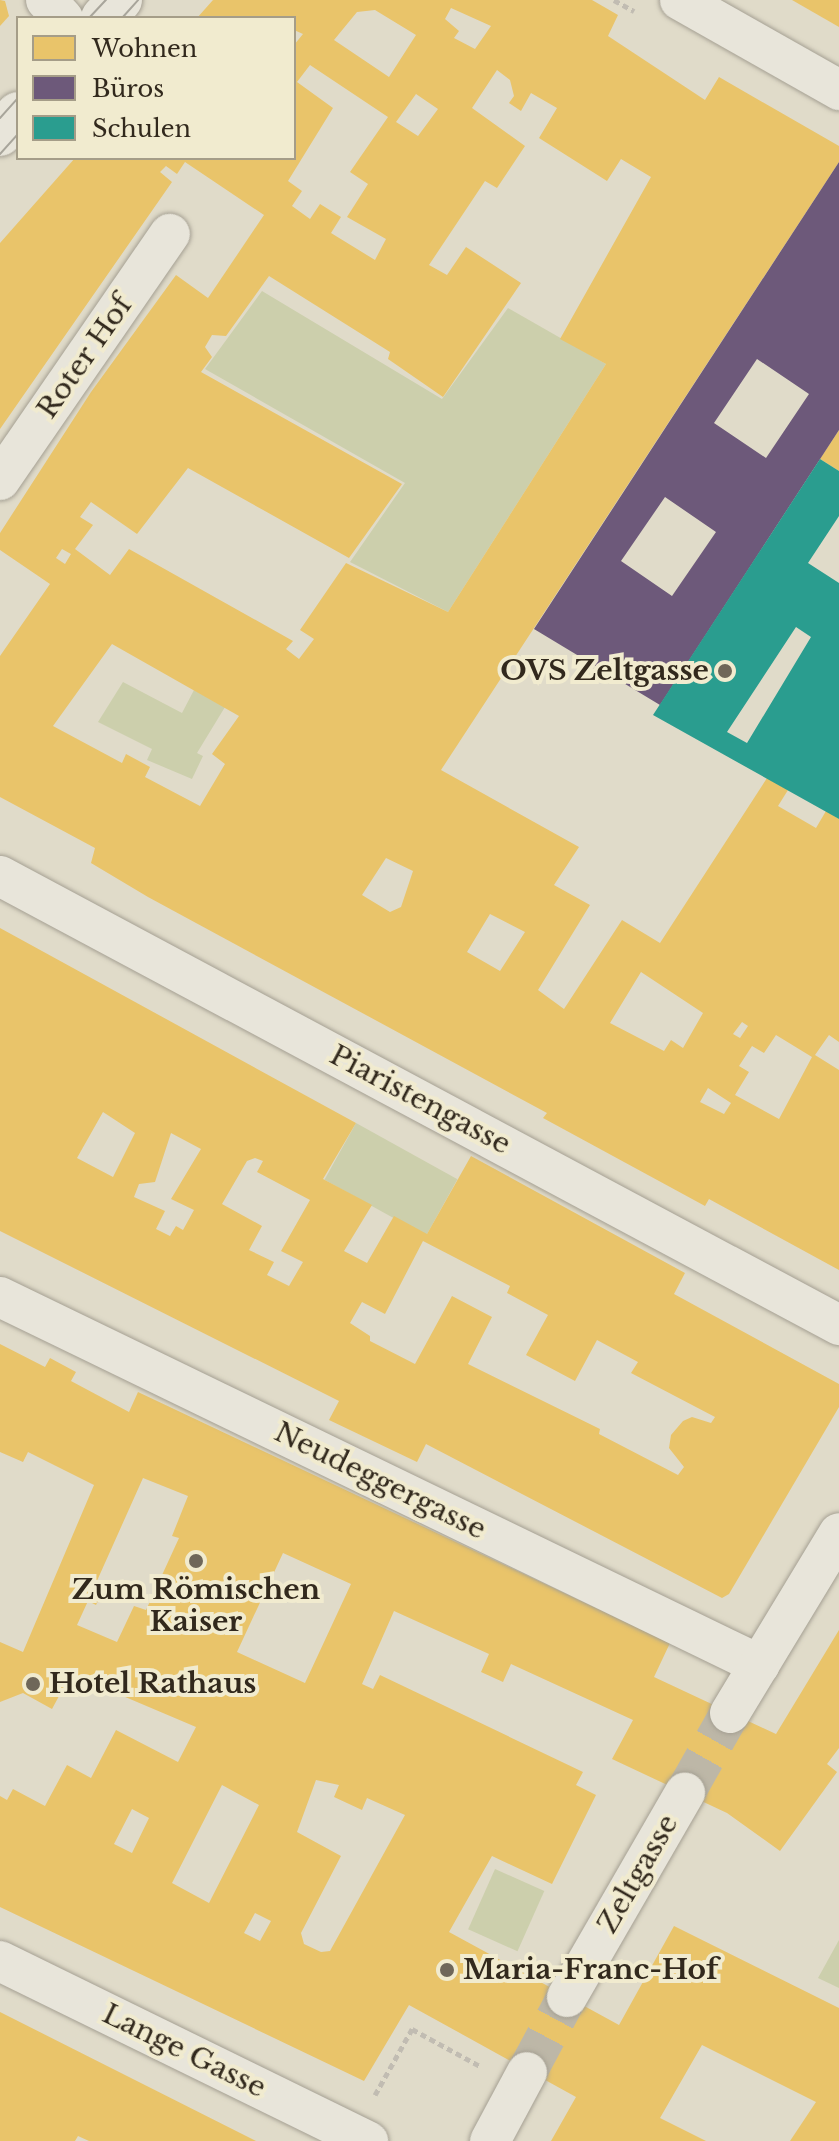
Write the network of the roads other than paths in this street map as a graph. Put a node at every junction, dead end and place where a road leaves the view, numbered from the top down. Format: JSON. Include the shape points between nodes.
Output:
{"nodes":[{"id":1,"x":46,"y":0,"type":"edge"},
{"id":2,"x":120,"y":0,"type":"edge"},
{"id":3,"x":680,"y":0,"type":"edge"},
{"id":4,"x":61,"y":16,"type":"edge"},
{"id":5,"x":105,"y":16,"type":"edge"},
{"id":6,"x":839,"y":90,"type":"edge"},
{"id":7,"x":16,"y":116,"type":"edge"},
{"id":8,"x":0,"y":134,"type":"edge"},
{"id":9,"x":170,"y":234,"type":"dead end"},
{"id":10,"x":0,"y":480,"type":"edge"},
{"id":11,"x":0,"y":876,"type":"edge"},
{"id":12,"x":0,"y":1297,"type":"edge"},
{"id":13,"x":839,"y":1325,"type":"edge"},
{"id":14,"x":839,"y":1533,"type":"edge"},
{"id":15,"x":760,"y":1665,"type":"junction"},
{"id":16,"x":730,"y":1713,"type":"tunnel mouth"},
{"id":17,"x":685,"y":1793,"type":"tunnel mouth"},
{"id":18,"x":0,"y":1961,"type":"edge"},
{"id":19,"x":567,"y":1997,"type":"tunnel mouth"},
{"id":20,"x":523,"y":2080,"type":"tunnel mouth"},
{"id":21,"x":361,"y":2137,"type":"edge"},
{"id":22,"x":490,"y":2141,"type":"edge"}],
"edges":[{"from":1,"to":4,"type":"street"},
{"from":2,"to":5,"type":"main road"},
{"from":3,"to":6,"type":"street"},
{"from":7,"to":8,"type":"main road"},
{"from":9,"to":10,"type":"street","name":"Roter Hof"},
{"from":11,"to":13,"type":"street","name":"Piaristengasse"},
{"from":12,"to":15,"type":"street","name":"Neudeggergasse"},
{"from":14,"to":15,"type":"street"},
{"from":15,"to":16,"type":"street"},
{"from":17,"to":19,"type":"street","name":"Zeltgasse"},
{"from":18,"to":21,"type":"street","name":"Lange Gasse"},
{"from":20,"to":22,"type":"street"}]}
